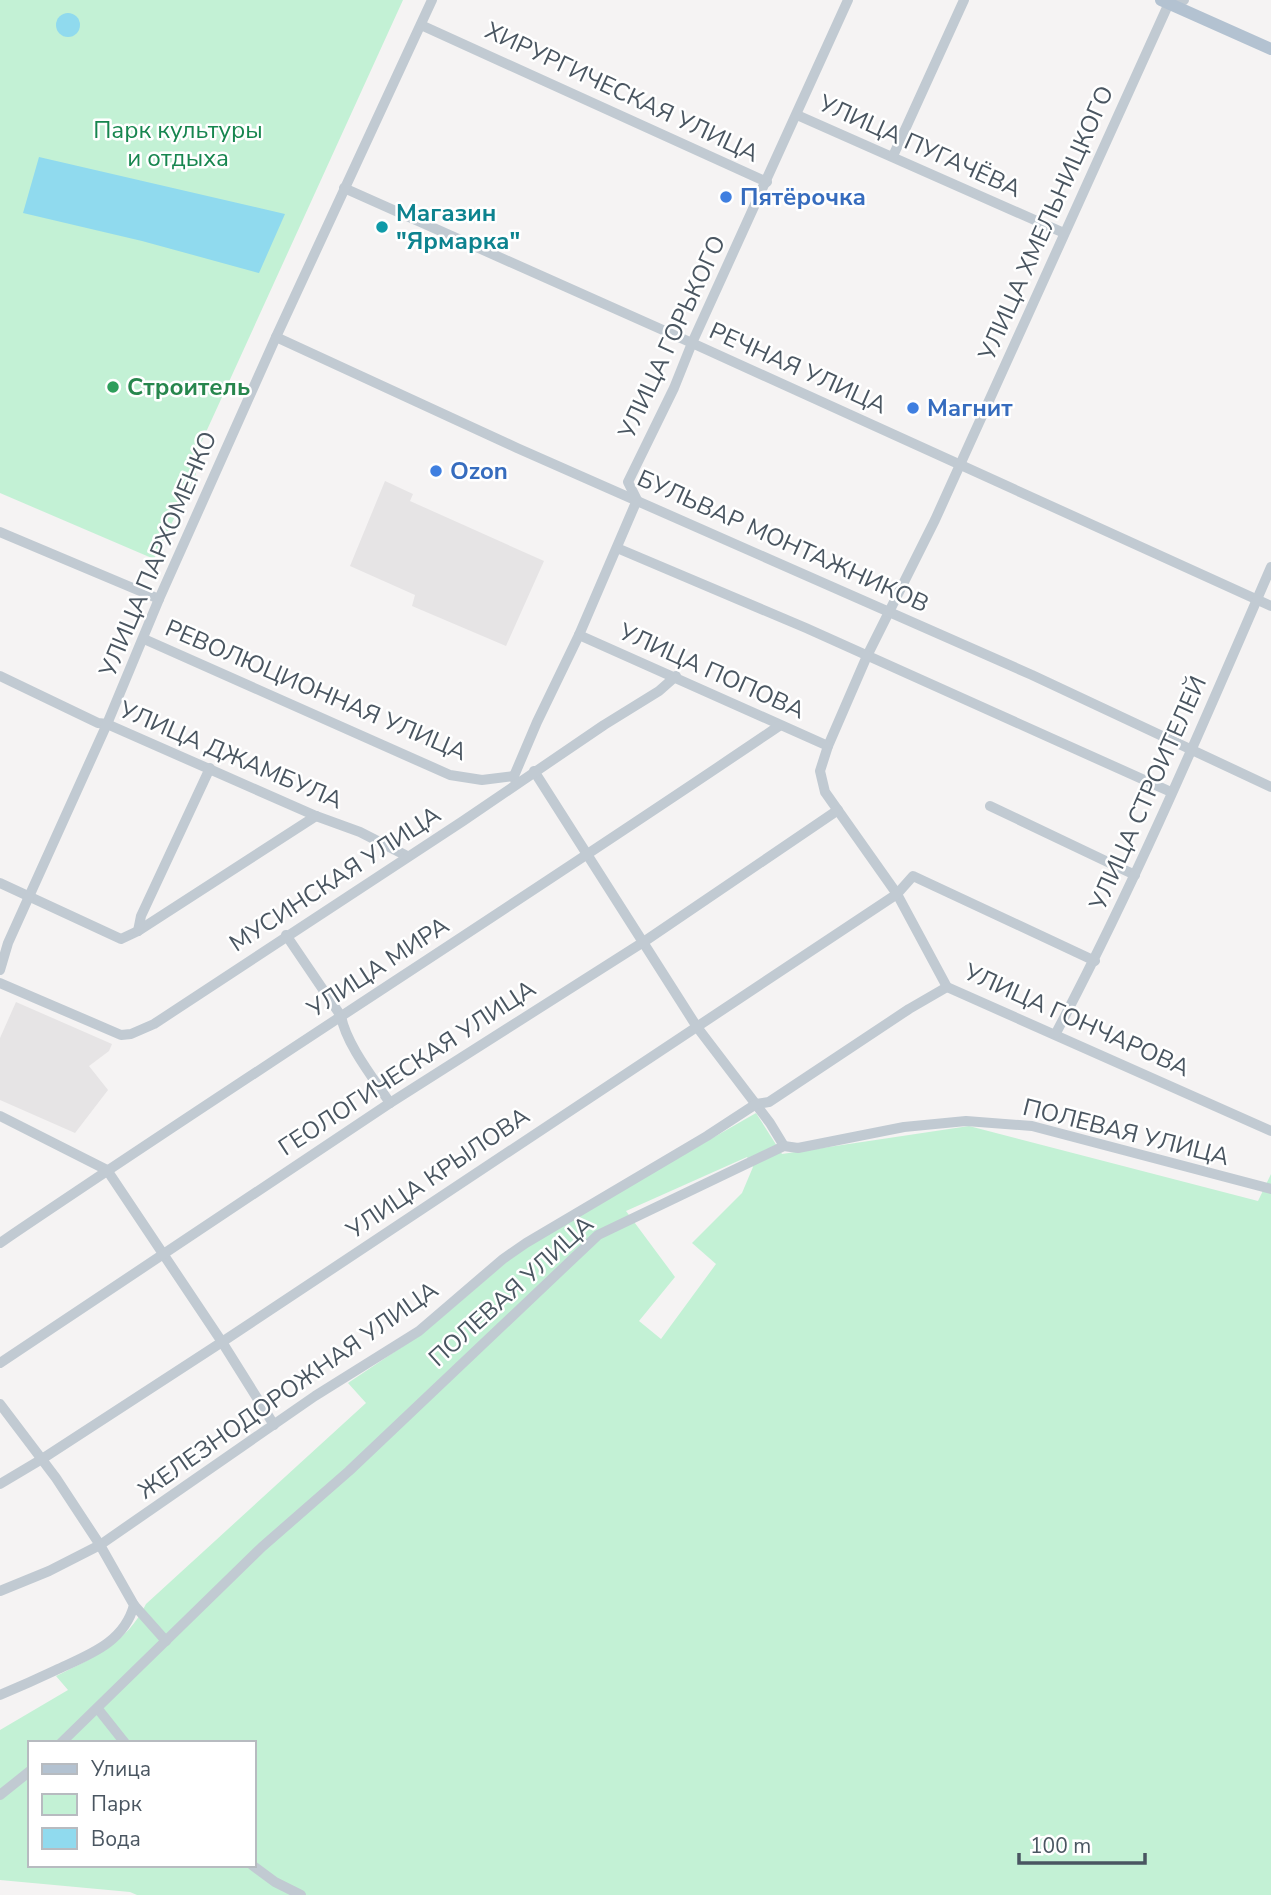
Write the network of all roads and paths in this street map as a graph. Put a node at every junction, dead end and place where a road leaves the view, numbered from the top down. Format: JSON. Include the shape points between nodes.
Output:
{"nodes":[{"id":1,"x":432,"y":0,"type":"edge"},
{"id":2,"x":848,"y":0,"type":"edge"},
{"id":3,"x":964,"y":0,"type":"edge"},
{"id":4,"x":1184,"y":0,"type":"edge"},
{"id":5,"x":1166,"y":1,"type":"edge"},
{"id":6,"x":421,"y":25,"type":"junction"},
{"id":7,"x":1271,"y":49,"type":"edge"},
{"id":8,"x":797,"y":115,"type":"junction"},
{"id":9,"x":892,"y":156,"type":"junction"},
{"id":10,"x":767,"y":182,"type":"junction"},
{"id":11,"x":344,"y":188,"type":"junction"},
{"id":12,"x":1064,"y":233,"type":"junction"},
{"id":13,"x":276,"y":337,"type":"junction"},
{"id":14,"x":692,"y":343,"type":"junction"},
{"id":15,"x":960,"y":464,"type":"junction"},
{"id":16,"x":637,"y":500,"type":"junction"},
{"id":17,"x":0,"y":532,"type":"edge"},
{"id":18,"x":617,"y":548,"type":"junction"},
{"id":19,"x":1271,"y":568,"type":"edge"},
{"id":20,"x":159,"y":600,"type":"junction"},
{"id":21,"x":1257,"y":600,"type":"junction"},
{"id":22,"x":1271,"y":606,"type":"edge"},
{"id":23,"x":889,"y":611,"type":"junction"},
{"id":24,"x":579,"y":635,"type":"junction"},
{"id":25,"x":144,"y":639,"type":"junction"},
{"id":26,"x":867,"y":656,"type":"junction"},
{"id":27,"x":676,"y":676,"type":"junction"},
{"id":28,"x":1,"y":679,"type":"edge"},
{"id":29,"x":107,"y":724,"type":"junction"},
{"id":30,"x":779,"y":726,"type":"junction"},
{"id":31,"x":828,"y":746,"type":"junction"},
{"id":32,"x":1192,"y":750,"type":"junction"},
{"id":33,"x":210,"y":768,"type":"junction"},
{"id":34,"x":534,"y":771,"type":"junction"},
{"id":35,"x":515,"y":780,"type":"junction"},
{"id":36,"x":1271,"y":788,"type":"edge"},
{"id":37,"x":1171,"y":792,"type":"junction"},
{"id":38,"x":990,"y":806,"type":"dead end"},
{"id":39,"x":838,"y":810,"type":"junction"},
{"id":40,"x":316,"y":816,"type":"junction"},
{"id":41,"x":589,"y":854,"type":"junction"},
{"id":42,"x":407,"y":856,"type":"junction"},
{"id":43,"x":1135,"y":875,"type":"junction"},
{"id":44,"x":0,"y":883,"type":"edge"},
{"id":45,"x":897,"y":894,"type":"junction"},
{"id":46,"x":28,"y":897,"type":"junction"},
{"id":47,"x":138,"y":931,"type":"junction"},
{"id":48,"x":286,"y":935,"type":"junction"},
{"id":49,"x":645,"y":941,"type":"junction"},
{"id":50,"x":1095,"y":961,"type":"junction"},
{"id":51,"x":0,"y":970,"type":"edge"},
{"id":52,"x":0,"y":983,"type":"edge"},
{"id":53,"x":947,"y":987,"type":"junction"},
{"id":54,"x":341,"y":1016,"type":"junction"},
{"id":55,"x":697,"y":1027,"type":"junction"},
{"id":56,"x":1056,"y":1033,"type":"junction"},
{"id":57,"x":390,"y":1103,"type":"junction"},
{"id":58,"x":756,"y":1104,"type":"junction"},
{"id":59,"x":0,"y":1116,"type":"edge"},
{"id":60,"x":1271,"y":1131,"type":"edge"},
{"id":61,"x":784,"y":1146,"type":"junction"},
{"id":62,"x":107,"y":1170,"type":"junction"},
{"id":63,"x":1271,"y":1189,"type":"edge"},
{"id":64,"x":0,"y":1243,"type":"edge"},
{"id":65,"x":164,"y":1253,"type":"junction"},
{"id":66,"x":222,"y":1342,"type":"junction"},
{"id":67,"x":0,"y":1363,"type":"edge"},
{"id":68,"x":0,"y":1404,"type":"edge"},
{"id":69,"x":274,"y":1425,"type":"junction"},
{"id":70,"x":42,"y":1460,"type":"junction"},
{"id":71,"x":0,"y":1483,"type":"edge"},
{"id":72,"x":100,"y":1545,"type":"junction"},
{"id":73,"x":0,"y":1591,"type":"edge"},
{"id":74,"x":134,"y":1605,"type":"junction"},
{"id":75,"x":166,"y":1642,"type":"junction"},
{"id":76,"x":0,"y":1695,"type":"edge"},
{"id":77,"x":98,"y":1709,"type":"junction"},
{"id":78,"x":63,"y":1741,"type":"edge"},
{"id":79,"x":123,"y":1741,"type":"edge"},
{"id":80,"x":28,"y":1773,"type":"edge"},
{"id":81,"x":0,"y":1795,"type":"edge"},
{"id":82,"x":255,"y":1867,"type":"edge"},
{"id":83,"x":301,"y":1895,"type":"edge"}],
"edges":[{"from":1,"to":6,"type":"street","name":"УЛИЦА ПАРХОМЕНКО"},
{"from":2,"to":8,"type":"street","name":"УЛИЦА ГОРЬКОГО"},
{"from":3,"to":9,"type":"street"},
{"from":4,"to":5,"type":"street"},
{"from":5,"to":7,"type":"main road"},
{"from":5,"to":12,"type":"street","name":"УЛИЦА ХМЕЛЬНИЦКОГО"},
{"from":6,"to":10,"type":"street","name":"ХИРУРГИЧЕСКАЯ УЛИЦА"},
{"from":6,"to":11,"type":"street","name":"УЛИЦА ПАРХОМЕНКО"},
{"from":8,"to":9,"type":"street","name":"УЛИЦА ПУГАЧЁВА"},
{"from":8,"to":10,"type":"street","name":"УЛИЦА ГОРЬКОГО"},
{"from":9,"to":12,"type":"street","name":"УЛИЦА ПУГАЧЁВА"},
{"from":10,"to":14,"type":"street","name":"УЛИЦА ГОРЬКОГО"},
{"from":11,"to":13,"type":"street","name":"УЛИЦА ПАРХОМЕНКО"},
{"from":11,"to":14,"type":"street","name":"РЕЧНАЯ УЛИЦА"},
{"from":12,"to":15,"type":"street","name":"УЛИЦА ХМЕЛЬНИЦКОГО"},
{"from":13,"to":16,"type":"street","name":"БУЛЬВАР МОНТАЖНИКОВ"},
{"from":13,"to":20,"type":"street","name":"УЛИЦА ПАРХОМЕНКО"},
{"from":14,"to":15,"type":"street","name":"РЕЧНАЯ УЛИЦА"},
{"from":14,"to":16,"type":"street","name":"УЛИЦА ГОРЬКОГО","via":[[628,482]]},
{"from":15,"to":21,"type":"street","name":"РЕЧНАЯ УЛИЦА"},
{"from":15,"to":23,"type":"street","name":"УЛИЦА ХМЕЛЬНИЦКОГО"},
{"from":16,"to":18,"type":"street"},
{"from":16,"to":23,"type":"street","name":"БУЛЬВАР МОНТАЖНИКОВ"},
{"from":17,"to":20,"type":"street"},
{"from":18,"to":24,"type":"street"},
{"from":18,"to":26,"type":"street"},
{"from":19,"to":21,"type":"street","name":"УЛИЦА СТРОИТЕЛЕЙ"},
{"from":20,"to":25,"type":"street","name":"УЛИЦА ПАРХОМЕНКО"},
{"from":21,"to":22,"type":"street","name":"РЕЧНАЯ УЛИЦА"},
{"from":21,"to":32,"type":"street","name":"УЛИЦА СТРОИТЕЛЕЙ"},
{"from":23,"to":26,"type":"street","name":"УЛИЦА ГОНЧАРОВА"},
{"from":23,"to":32,"type":"street","name":"БУЛЬВАР МОНТАЖНИКОВ"},
{"from":24,"to":27,"type":"street","name":"УЛИЦА ПОПОВА"},
{"from":24,"to":35,"type":"street"},
{"from":25,"to":29,"type":"street","name":"УЛИЦА ПАРХОМЕНКО"},
{"from":25,"to":35,"type":"street","name":"РЕВОЛЮЦИОННАЯ УЛИЦА","via":[[450,775]]},
{"from":26,"to":31,"type":"street","name":"УЛИЦА ГОНЧАРОВА"},
{"from":26,"to":37,"type":"street"},
{"from":27,"to":30,"type":"street","name":"УЛИЦА ПОПОВА"},
{"from":27,"to":34,"type":"street","name":"МУСИНСКАЯ УЛИЦА"},
{"from":28,"to":29,"type":"street","name":"УЛИЦА ДЖАМБУЛА"},
{"from":29,"to":33,"type":"street","name":"УЛИЦА ДЖАМБУЛА"},
{"from":29,"to":46,"type":"street","name":"УЛИЦА ПАРХОМЕНКО"},
{"from":30,"to":31,"type":"street","name":"УЛИЦА ПОПОВА"},
{"from":30,"to":41,"type":"street","name":"УЛИЦА МИРА"},
{"from":31,"to":39,"type":"street","name":"УЛИЦА ГОНЧАРОВА","via":[[820,771],[825,792]]},
{"from":32,"to":36,"type":"street","name":"БУЛЬВАР МОНТАЖНИКОВ"},
{"from":32,"to":37,"type":"street","name":"УЛИЦА СТРОИТЕЛЕЙ"},
{"from":33,"to":40,"type":"street","name":"УЛИЦА ДЖАМБУЛА"},
{"from":33,"to":47,"type":"street"},
{"from":34,"to":35,"type":"street","name":"МУСИНСКАЯ УЛИЦА"},
{"from":34,"to":41,"type":"street"},
{"from":35,"to":42,"type":"street","name":"МУСИНСКАЯ УЛИЦА","via":[[463,821]]},
{"from":37,"to":43,"type":"street","name":"УЛИЦА СТРОИТЕЛЕЙ"},
{"from":38,"to":43,"type":"street"},
{"from":39,"to":45,"type":"street","name":"УЛИЦА ГОНЧАРОВА"},
{"from":39,"to":49,"type":"street","name":"ГЕОЛОГИЧЕСКАЯ УЛИЦА"},
{"from":40,"to":42,"type":"street","name":"УЛИЦА ДЖАМБУЛА"},
{"from":40,"to":47,"type":"street"},
{"from":41,"to":49,"type":"street"},
{"from":41,"to":54,"type":"street","name":"УЛИЦА МИРА"},
{"from":42,"to":48,"type":"street","name":"МУСИНСКАЯ УЛИЦА"},
{"from":43,"to":50,"type":"street","name":"УЛИЦА СТРОИТЕЛЕЙ"},
{"from":44,"to":46,"type":"street"},
{"from":45,"to":50,"type":"street","name":"УЛИЦА КРЫЛОВА","via":[[913,876]]},
{"from":45,"to":53,"type":"street","name":"УЛИЦА ГОНЧАРОВА"},
{"from":45,"to":55,"type":"street","name":"УЛИЦА КРЫЛОВА"},
{"from":46,"to":47,"type":"street","via":[[121,939]]},
{"from":46,"to":51,"type":"street","name":"УЛИЦА ПАРХОМЕНКО"},
{"from":48,"to":52,"type":"street","name":"МУСИНСКАЯ УЛИЦА","via":[[131,1034],[110,1032]]},
{"from":48,"to":54,"type":"street"},
{"from":49,"to":55,"type":"street"},
{"from":49,"to":57,"type":"street","name":"ГЕОЛОГИЧЕСКАЯ УЛИЦА"},
{"from":50,"to":56,"type":"street","name":"УЛИЦА СТРОИТЕЛЕЙ"},
{"from":53,"to":56,"type":"street","name":"УЛИЦА ГОНЧАРОВА"},
{"from":53,"to":58,"type":"street","name":"ЖЕЛЕЗНОДОРОЖНАЯ УЛИЦА","via":[[769,1102]]},
{"from":54,"to":57,"type":"street","via":[[343,1027]]},
{"from":54,"to":62,"type":"street","name":"УЛИЦА МИРА"},
{"from":55,"to":58,"type":"street"},
{"from":55,"to":66,"type":"street","name":"УЛИЦА КРЫЛОВА"},
{"from":56,"to":60,"type":"street","name":"УЛИЦА ГОНЧАРОВА"},
{"from":57,"to":65,"type":"street","name":"ГЕОЛОГИЧЕСКАЯ УЛИЦА"},
{"from":58,"to":61,"type":"street"},
{"from":58,"to":69,"type":"street","name":"ЖЕЛЕЗНОДОРОЖНАЯ УЛИЦА","via":[[526,1242],[419,1331]]},
{"from":59,"to":62,"type":"street"},
{"from":61,"to":63,"type":"street","name":"ПОЛЕВАЯ УЛИЦА","via":[[798,1148],[904,1127],[966,1121],[1032,1126]]},
{"from":61,"to":75,"type":"street","name":"ПОЛЕВАЯ УЛИЦА","via":[[598,1235]]},
{"from":62,"to":64,"type":"street","name":"УЛИЦА МИРА"},
{"from":62,"to":65,"type":"street"},
{"from":65,"to":66,"type":"street"},
{"from":65,"to":67,"type":"street","name":"ГЕОЛОГИЧЕСКАЯ УЛИЦА"},
{"from":66,"to":69,"type":"street"},
{"from":66,"to":70,"type":"street","name":"УЛИЦА КРЫЛОВА"},
{"from":68,"to":70,"type":"street"},
{"from":69,"to":72,"type":"street","name":"ЖЕЛЕЗНОДОРОЖНАЯ УЛИЦА"},
{"from":70,"to":71,"type":"street","name":"УЛИЦА КРЫЛОВА"},
{"from":70,"to":72,"type":"street"},
{"from":72,"to":73,"type":"street","name":"ЖЕЛЕЗНОДОРОЖНАЯ УЛИЦА"},
{"from":72,"to":74,"type":"street"},
{"from":74,"to":75,"type":"street"},
{"from":74,"to":76,"type":"street","via":[[124,1627],[98,1650]]},
{"from":75,"to":77,"type":"street","name":"ПОЛЕВАЯ УЛИЦА"},
{"from":77,"to":78,"type":"street","name":"ПОЛЕВАЯ УЛИЦА"},
{"from":77,"to":79,"type":"street"},
{"from":80,"to":81,"type":"street"},
{"from":82,"to":83,"type":"street"}]}
